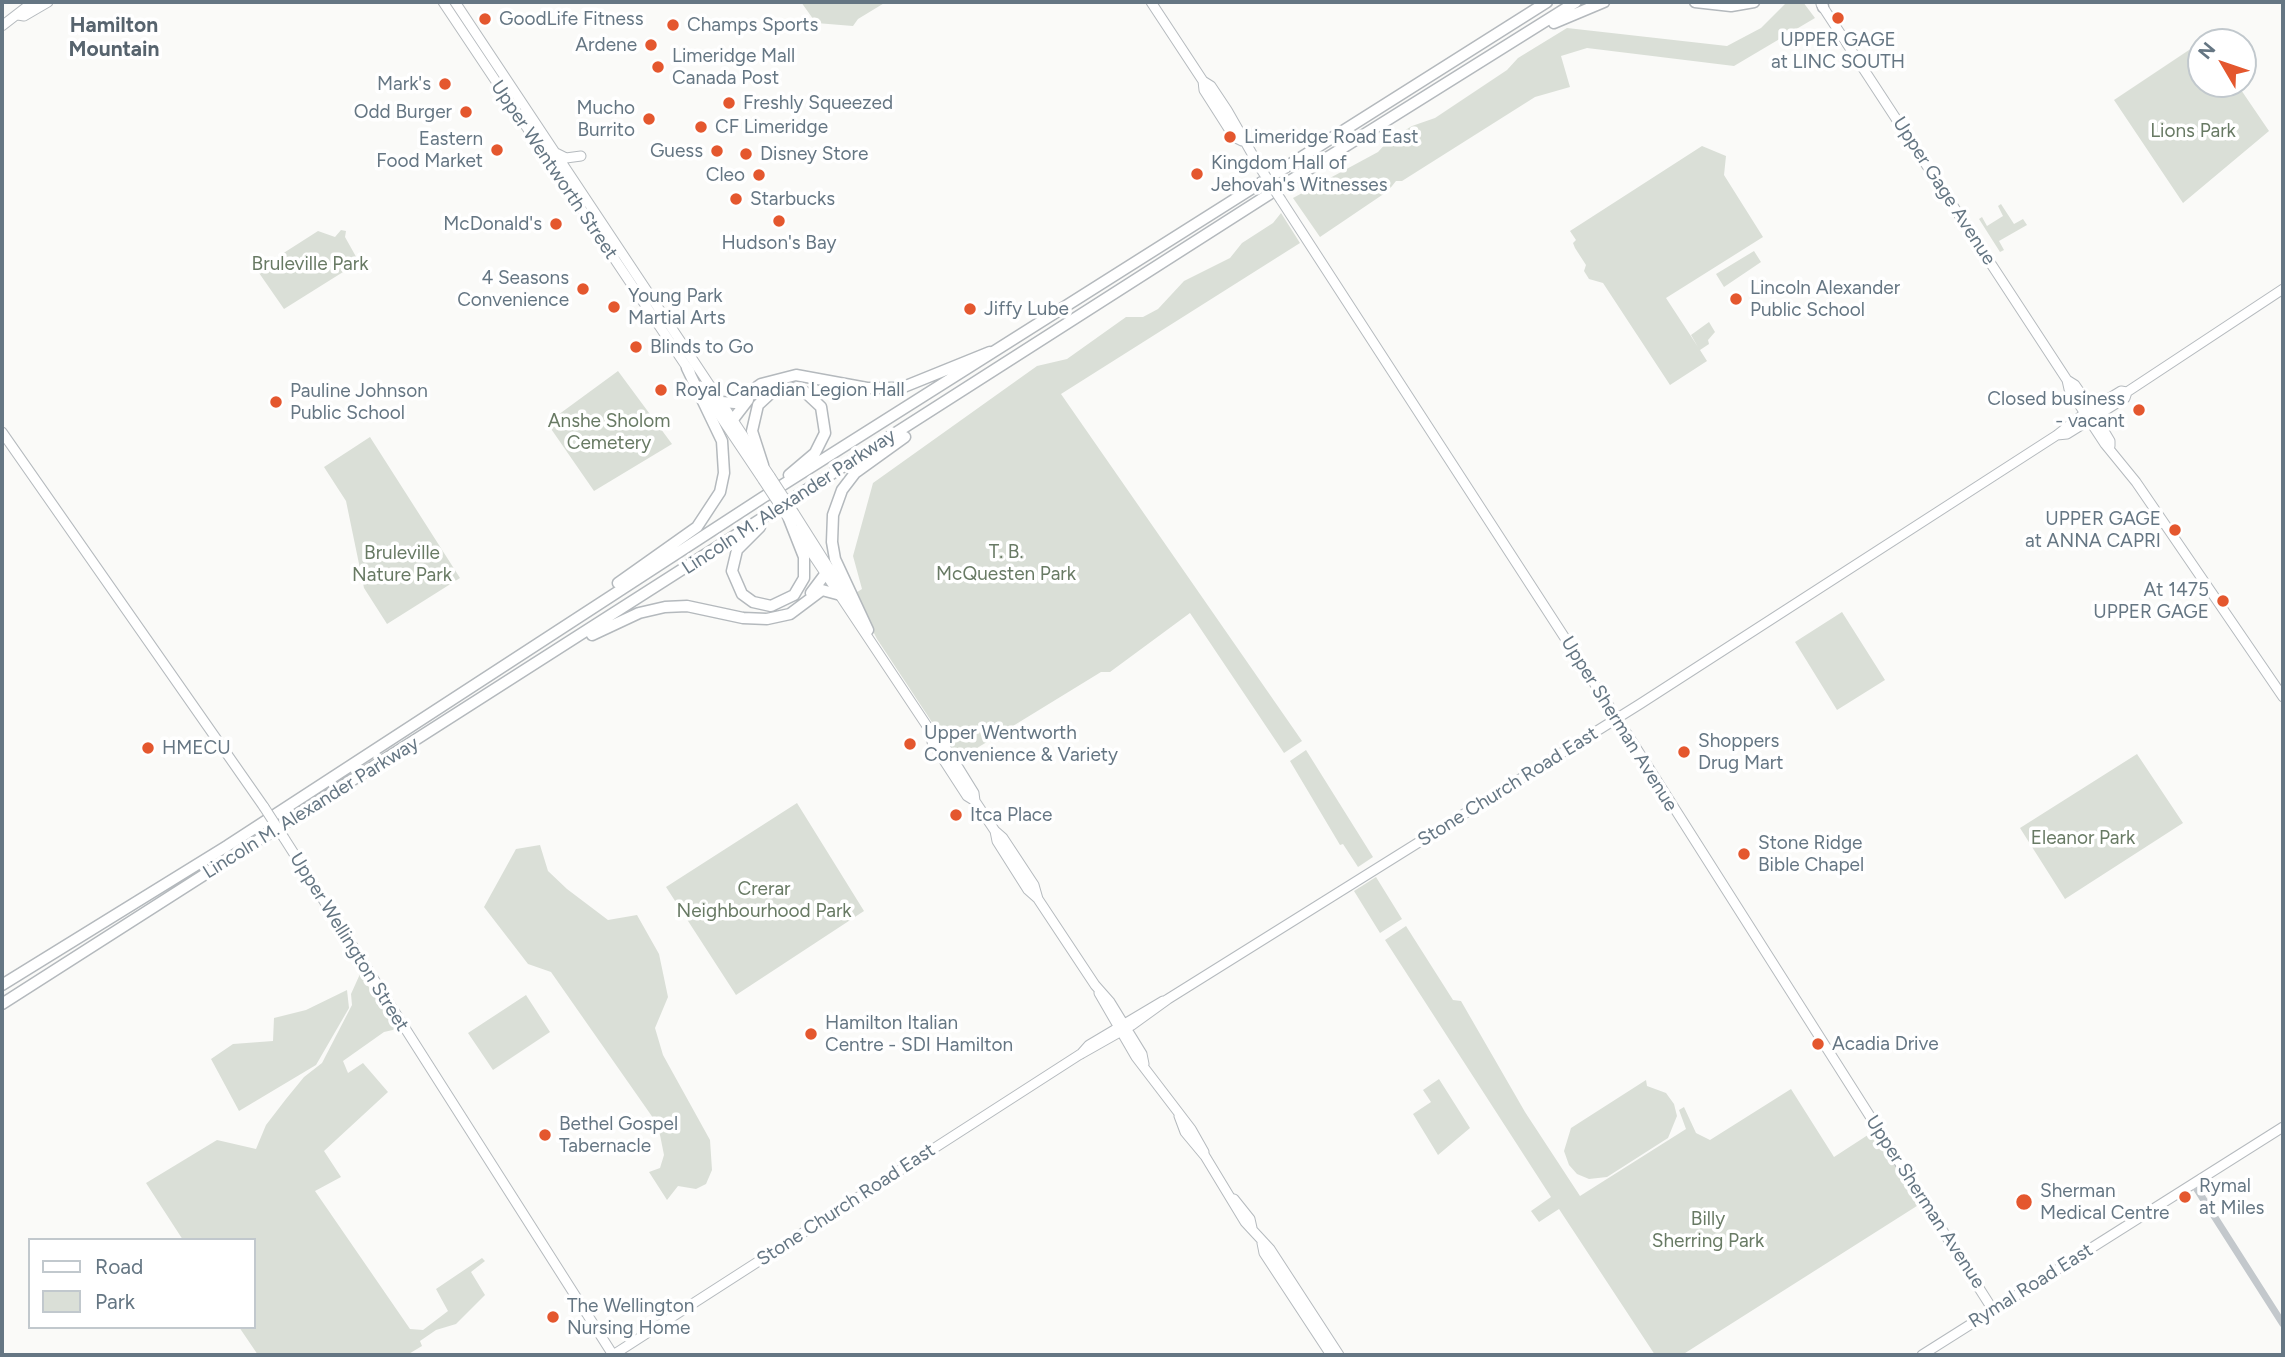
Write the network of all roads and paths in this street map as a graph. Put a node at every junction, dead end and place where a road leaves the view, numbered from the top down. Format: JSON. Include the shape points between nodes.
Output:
{"nodes":[{"id":1,"x":33,"y":2,"type":"edge"},
{"id":2,"x":48,"y":2,"type":"edge"},
{"id":3,"x":443,"y":2,"type":"edge"},
{"id":4,"x":454,"y":2,"type":"edge"},
{"id":5,"x":1151,"y":2,"type":"edge"},
{"id":6,"x":1537,"y":2,"type":"edge"},
{"id":7,"x":1547,"y":2,"type":"edge"},
{"id":8,"x":1576,"y":2,"type":"edge"},
{"id":9,"x":1604,"y":2,"type":"edge"},
{"id":10,"x":1695,"y":2,"type":"edge"},
{"id":11,"x":1754,"y":2,"type":"edge"},
{"id":12,"x":1822,"y":4,"type":"edge"},
{"id":13,"x":18,"y":16,"type":"junction"},
{"id":14,"x":1514,"y":23,"type":"junction"},
{"id":15,"x":2,"y":26,"type":"edge"},
{"id":16,"x":1531,"y":31,"type":"junction"},
{"id":17,"x":554,"y":152,"type":"junction"},
{"id":18,"x":581,"y":156,"type":"dead end"},
{"id":19,"x":594,"y":229,"type":"junction"},
{"id":20,"x":625,"y":256,"type":"junction"},
{"id":21,"x":2283,"y":289,"type":"edge"},
{"id":22,"x":650,"y":293,"type":"junction"},
{"id":23,"x":649,"y":313,"type":"junction"},
{"id":24,"x":1038,"y":343,"type":"junction"},
{"id":25,"x":996,"y":351,"type":"junction"},
{"id":26,"x":690,"y":364,"type":"junction"},
{"id":27,"x":775,"y":379,"type":"junction"},
{"id":28,"x":721,"y":402,"type":"junction"},
{"id":29,"x":2090,"y":415,"type":"junction"},
{"id":30,"x":729,"y":422,"type":"junction"},
{"id":31,"x":2,"y":432,"type":"edge"},
{"id":32,"x":763,"y":466,"type":"junction"},
{"id":33,"x":767,"y":478,"type":"junction"},
{"id":34,"x":803,"y":492,"type":"junction"},
{"id":35,"x":762,"y":498,"type":"junction"},
{"id":36,"x":791,"y":517,"type":"junction"},
{"id":37,"x":827,"y":572,"type":"junction"},
{"id":38,"x":837,"y":594,"type":"junction"},
{"id":39,"x":767,"y":619,"type":"junction"},
{"id":40,"x":868,"y":630,"type":"junction"},
{"id":41,"x":566,"y":644,"type":"junction"},
{"id":42,"x":526,"y":650,"type":"junction"},
{"id":43,"x":877,"y":650,"type":"junction"},
{"id":44,"x":2283,"y":697,"type":"edge"},
{"id":45,"x":1617,"y":719,"type":"junction"},
{"id":46,"x":2,"y":985,"type":"edge"},
{"id":47,"x":2,"y":1004,"type":"edge"},
{"id":48,"x":1122,"y":1028,"type":"junction"},
{"id":49,"x":2283,"y":1127,"type":"edge"},
{"id":50,"x":2193,"y":1183,"type":"junction"},
{"id":51,"x":1262,"y":1243,"type":"junction"},
{"id":52,"x":1993,"y":1310,"type":"junction"},
{"id":53,"x":2283,"y":1324,"type":"edge"},
{"id":54,"x":613,"y":1355,"type":"edge"},
{"id":55,"x":1331,"y":1355,"type":"edge"},
{"id":56,"x":1339,"y":1355,"type":"edge"},
{"id":57,"x":1922,"y":1355,"type":"edge"}],
"edges":[{"from":1,"to":13,"type":"main road"},
{"from":2,"to":13,"type":"main road"},
{"from":3,"to":19,"type":"main road","name":"Upper Wentworth Street"},
{"from":4,"to":17,"type":"main road","name":"Upper Wentworth Street"},
{"from":5,"to":45,"type":"main road","name":"Upper Sherman Avenue","bridge":true,"via":[[1224,121],[1259,166]]},
{"from":6,"to":14,"type":"highway"},
{"from":7,"to":14,"type":"highway","name":"Lincoln M. Alexander Parkway"},
{"from":8,"to":16,"type":"highway","name":"Lincoln M. Alexander Parkway"},
{"from":9,"to":16,"type":"highway"},
{"from":10,"to":11,"type":"highway","via":[[1731,6]]},
{"from":12,"to":29,"type":"main road","name":"Upper Gage Avenue"},
{"from":13,"to":15,"type":"main road"},
{"from":14,"to":25,"type":"highway","name":"Lincoln M. Alexander Parkway"},
{"from":16,"to":24,"type":"highway","name":"Lincoln M. Alexander Parkway"},
{"from":17,"to":18,"type":"main road","via":[[566,158]]},
{"from":17,"to":20,"type":"main road","name":"Upper Wentworth Street"},
{"from":19,"to":20,"type":"main road"},
{"from":19,"to":23,"type":"main road","name":"Upper Wentworth Street"},
{"from":20,"to":22,"type":"main road","name":"Upper Wentworth Street"},
{"from":21,"to":29,"type":"main road","name":"Stone Church Road East","via":[[2127,392],[2125,398]]},
{"from":22,"to":23,"type":"main road"},
{"from":22,"to":26,"type":"main road","name":"Upper Wentworth Street"},
{"from":23,"to":26,"type":"main road","name":"Upper Wentworth Street"},
{"from":24,"to":34,"type":"highway","name":"Lincoln M. Alexander Parkway"},
{"from":24,"to":40,"type":"highway","via":[[870,460],[842,490],[833,515],[833,550]]},
{"from":25,"to":27,"type":"highway","via":[[901,388],[867,388],[796,375]]},
{"from":25,"to":35,"type":"highway","name":"Lincoln M. Alexander Parkway"},
{"from":26,"to":28,"type":"main road","name":"Upper Wentworth Street"},
{"from":26,"to":30,"type":"main road","name":"Upper Wentworth Street"},
{"from":26,"to":42,"type":"highway","via":[[722,441],[724,473],[715,503],[689,533]]},
{"from":27,"to":28,"type":"highway","via":[[735,403]]},
{"from":27,"to":30,"type":"highway"},
{"from":28,"to":30,"type":"main road","name":"Upper Wentworth Street"},
{"from":29,"to":44,"type":"main road","name":"Upper Gage Avenue"},
{"from":29,"to":45,"type":"main road","name":"Stone Church Road East"},
{"from":30,"to":32,"type":"main road","name":"Upper Wentworth Street"},
{"from":30,"to":33,"type":"main road","name":"Upper Wentworth Street"},
{"from":31,"to":54,"type":"main road","name":"Upper Wellington Street","bridge":true,"via":[[264,807]]},
{"from":32,"to":33,"type":"main road","name":"Upper Wentworth Street"},
{"from":32,"to":35,"type":"highway","via":[[752,431],[761,401],[782,388],[811,396],[824,414],[822,440],[814,453]]},
{"from":33,"to":36,"type":"main road","name":"Upper Wentworth Street","bridge":true},
{"from":34,"to":36,"type":"highway","via":[[747,538],[734,557],[735,583],[753,602],[782,603],[802,584],[804,557]]},
{"from":34,"to":41,"type":"highway","name":"Lincoln M. Alexander Parkway"},
{"from":35,"to":42,"type":"highway","name":"Lincoln M. Alexander Parkway"},
{"from":36,"to":37,"type":"main road","name":"Upper Wentworth Street"},
{"from":37,"to":38,"type":"main road","name":"Upper Wentworth Street"},
{"from":37,"to":39,"type":"highway","via":[[800,603]]},
{"from":37,"to":40,"type":"main road","name":"Upper Wentworth Street"},
{"from":38,"to":39,"type":"highway","via":[[822,590],[790,614]]},
{"from":38,"to":43,"type":"main road","name":"Upper Wentworth Street"},
{"from":39,"to":41,"type":"highway","via":[[687,606],[665,607]]},
{"from":40,"to":43,"type":"main road","name":"Upper Wentworth Street"},
{"from":41,"to":47,"type":"highway","name":"Lincoln M. Alexander Parkway"},
{"from":42,"to":46,"type":"highway","name":"Lincoln M. Alexander Parkway","via":[[227,846]]},
{"from":43,"to":48,"type":"main road","name":"Upper Wentworth Street","via":[[967,796],[1003,838],[1034,885],[1038,899]]},
{"from":45,"to":48,"type":"main road","name":"Stone Church Road East","via":[[1150,1006]]},
{"from":45,"to":52,"type":"main road","name":"Upper Sherman Avenue"},
{"from":48,"to":51,"type":"main road","name":"Upper Wentworth Street","via":[[1136,1057],[1201,1144]]},
{"from":48,"to":54,"type":"main road","name":"Stone Church Road East"},
{"from":49,"to":50,"type":"main road","name":"Rymal Road East"},
{"from":50,"to":52,"type":"main road","name":"Rymal Road East"},
{"from":50,"to":53,"type":"street"},
{"from":51,"to":55,"type":"main road","name":"Upper Wentworth Street","via":[[1264,1253]]},
{"from":51,"to":56,"type":"main road","name":"Upper Wentworth Street"},
{"from":52,"to":57,"type":"main road","name":"Rymal Road East"}]}
